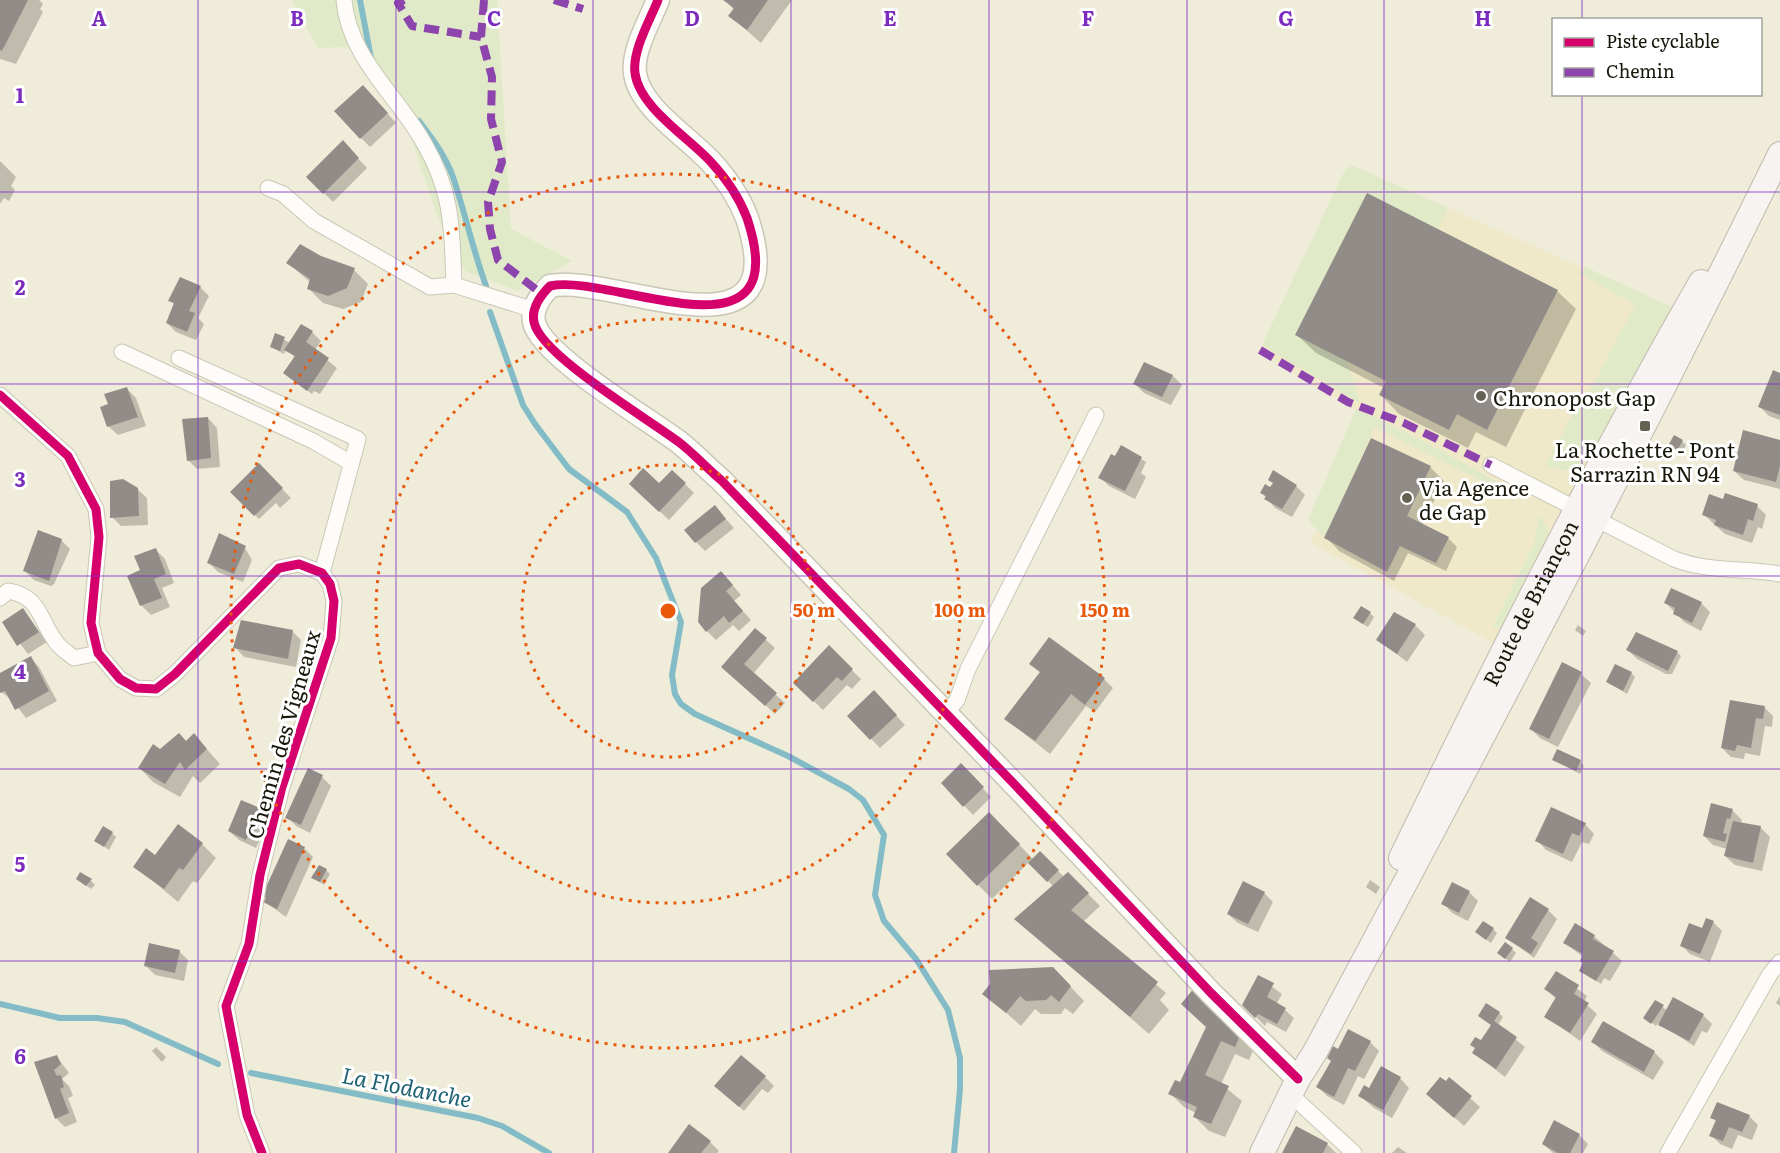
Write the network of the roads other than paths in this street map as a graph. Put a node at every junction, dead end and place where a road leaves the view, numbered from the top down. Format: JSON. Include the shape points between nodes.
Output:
{"nodes":[{"id":1,"x":344,"y":0,"type":"edge"},
{"id":2,"x":658,"y":0,"type":"edge"},
{"id":3,"x":1780,"y":145,"type":"edge"},
{"id":4,"x":1780,"y":154,"type":"edge"},
{"id":5,"x":268,"y":188,"type":"dead end"},
{"id":6,"x":454,"y":285,"type":"junction"},
{"id":7,"x":534,"y":310,"type":"junction"},
{"id":8,"x":122,"y":352,"type":"dead end"},
{"id":9,"x":179,"y":358,"type":"dead end"},
{"id":10,"x":0,"y":395,"type":"edge"},
{"id":11,"x":1096,"y":415,"type":"dead end"},
{"id":12,"x":351,"y":463,"type":"junction"},
{"id":13,"x":1491,"y":465,"type":"dead end"},
{"id":14,"x":1587,"y":514,"type":"junction"},
{"id":15,"x":322,"y":573,"type":"junction"},
{"id":16,"x":1780,"y":574,"type":"edge"},
{"id":17,"x":0,"y":597,"type":"edge"},
{"id":18,"x":98,"y":653,"type":"junction"},
{"id":19,"x":946,"y":713,"type":"junction"},
{"id":20,"x":1780,"y":962,"type":"edge"},
{"id":21,"x":1297,"y":1081,"type":"junction"},
{"id":22,"x":262,"y":1153,"type":"edge"},
{"id":23,"x":1262,"y":1153,"type":"edge"},
{"id":24,"x":1354,"y":1153,"type":"edge"},
{"id":25,"x":1668,"y":1153,"type":"edge"}],
"edges":[{"from":1,"to":6,"type":"street","via":[[355,41],[369,68],[425,144],[445,189],[452,216]]},
{"from":2,"to":7,"type":"street","via":[[642,34],[634,71],[638,86],[732,188],[754,245],[752,281],[740,295],[724,304],[705,305],[680,304],[564,282],[550,286]]},
{"from":3,"to":14,"type":"main road","name":"Route de Briançon","via":[[1633,400]]},
{"from":4,"to":14,"type":"main road","name":"Route de Briançon","via":[[1666,387]]},
{"from":5,"to":6,"type":"street","via":[[283,194],[314,221],[430,287]]},
{"from":6,"to":7,"type":"street"},
{"from":7,"to":19,"type":"street","via":[[539,334],[550,347],[681,444],[721,480]]},
{"from":8,"to":12,"type":"street","via":[[313,441]]},
{"from":9,"to":12,"type":"street","via":[[358,439]]},
{"from":10,"to":18,"type":"street","via":[[68,456],[96,510],[99,537],[91,623]]},
{"from":11,"to":19,"type":"street","via":[[968,669],[957,700]]},
{"from":12,"to":15,"type":"street"},
{"from":13,"to":14,"type":"street"},
{"from":14,"to":16,"type":"street","via":[[1696,567]]},
{"from":14,"to":21,"type":"main road","name":"Route de Briançon","via":[[1503,698]]},
{"from":14,"to":21,"type":"main road","name":"Route de Briançon","via":[[1462,730]]},
{"from":15,"to":18,"type":"street","via":[[299,564],[279,568],[156,689],[136,688],[120,679]]},
{"from":15,"to":22,"type":"street","name":"Chemin des Vigneaux","via":[[330,584],[334,601],[331,638],[282,787],[260,875],[249,944],[226,1006],[247,1115]]},
{"from":17,"to":18,"type":"street","via":[[8,591],[24,593],[57,643],[74,658]]},
{"from":19,"to":21,"type":"street"},
{"from":20,"to":25,"type":"street"},
{"from":21,"to":23,"type":"main road","name":"Route de Briançon"},
{"from":21,"to":24,"type":"street"}]}
